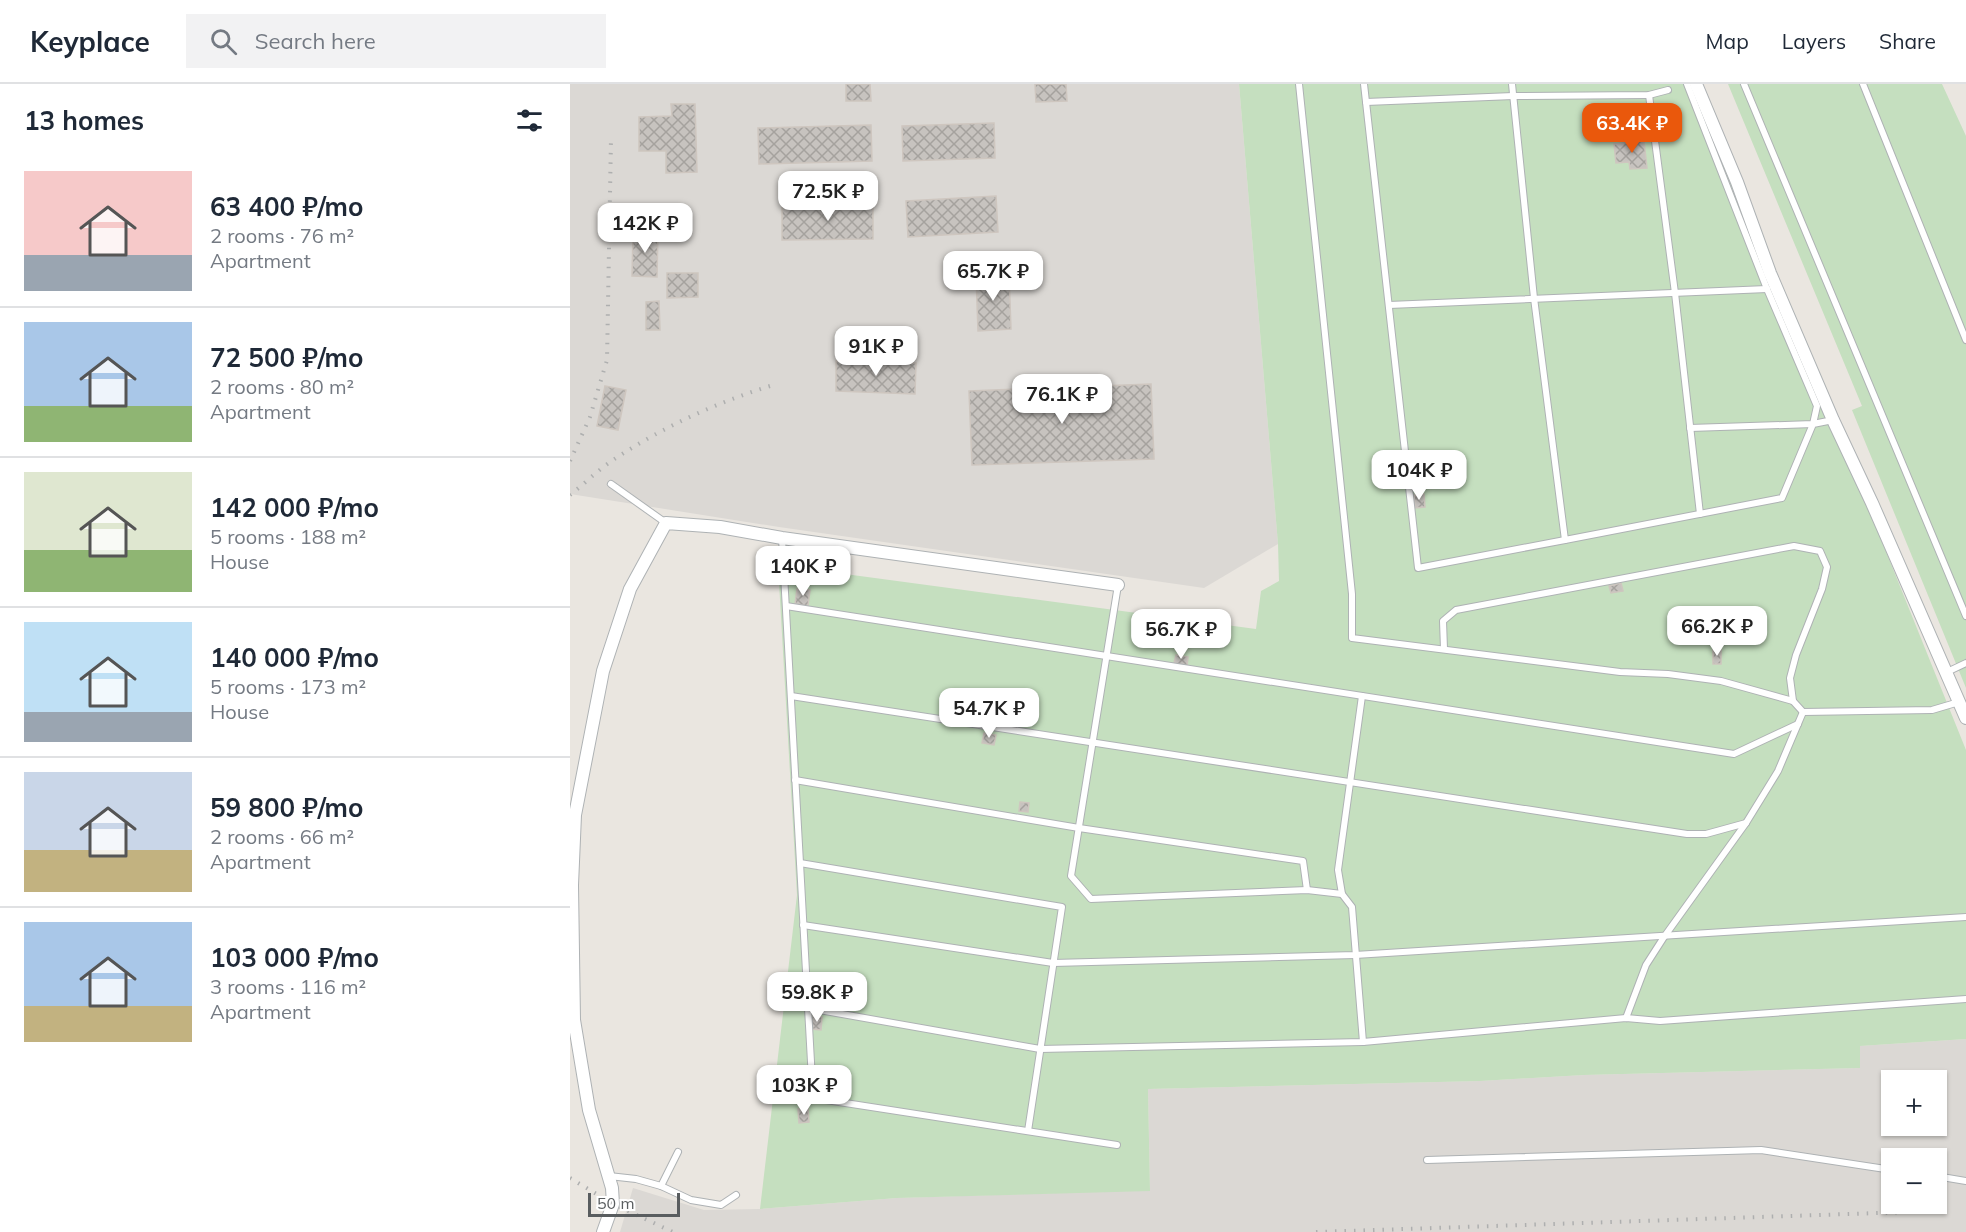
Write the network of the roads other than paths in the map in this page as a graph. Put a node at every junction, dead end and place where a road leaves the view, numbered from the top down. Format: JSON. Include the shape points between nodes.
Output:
{"nodes":[{"id":1,"x":1299,"y":84,"type":"edge"},
{"id":2,"x":1364,"y":84,"type":"edge"},
{"id":3,"x":1512,"y":84,"type":"edge"},
{"id":4,"x":1687,"y":84,"type":"edge"},
{"id":5,"x":1696,"y":84,"type":"edge"},
{"id":6,"x":1744,"y":84,"type":"edge"},
{"id":7,"x":1863,"y":84,"type":"edge"},
{"id":8,"x":1668,"y":90,"type":"dead end"},
{"id":9,"x":1649,"y":95,"type":"junction"},
{"id":10,"x":1513,"y":96,"type":"junction"},
{"id":11,"x":1366,"y":102,"type":"junction"},
{"id":12,"x":1767,"y":289,"type":"junction"},
{"id":13,"x":1675,"y":293,"type":"junction"},
{"id":14,"x":1534,"y":298,"type":"junction"},
{"id":15,"x":1389,"y":305,"type":"junction"},
{"id":16,"x":1966,"y":340,"type":"edge"},
{"id":17,"x":1833,"y":420,"type":"junction"},
{"id":18,"x":1813,"y":424,"type":"junction"},
{"id":19,"x":1690,"y":428,"type":"junction"},
{"id":20,"x":611,"y":484,"type":"dead end"},
{"id":21,"x":1700,"y":514,"type":"junction"},
{"id":22,"x":666,"y":524,"type":"junction"},
{"id":23,"x":782,"y":538,"type":"junction"},
{"id":24,"x":1565,"y":540,"type":"junction"},
{"id":25,"x":1118,"y":585,"type":"joint"},
{"id":26,"x":786,"y":606,"type":"junction"},
{"id":27,"x":1966,"y":616,"type":"edge"},
{"id":28,"x":1444,"y":649,"type":"junction"},
{"id":29,"x":1107,"y":656,"type":"junction"},
{"id":30,"x":1966,"y":663,"type":"edge"},
{"id":31,"x":1947,"y":672,"type":"junction"},
{"id":32,"x":791,"y":696,"type":"junction"},
{"id":33,"x":1362,"y":696,"type":"junction"},
{"id":34,"x":1794,"y":701,"type":"junction"},
{"id":35,"x":1959,"y":702,"type":"junction"},
{"id":36,"x":1803,"y":712,"type":"junction"},
{"id":37,"x":1966,"y":718,"type":"edge"},
{"id":38,"x":1797,"y":724,"type":"junction"},
{"id":39,"x":1093,"y":741,"type":"junction"},
{"id":40,"x":795,"y":780,"type":"junction"},
{"id":41,"x":1350,"y":781,"type":"junction"},
{"id":42,"x":1746,"y":823,"type":"junction"},
{"id":43,"x":1079,"y":828,"type":"junction"},
{"id":44,"x":800,"y":863,"type":"junction"},
{"id":45,"x":1307,"y":890,"type":"junction"},
{"id":46,"x":1342,"y":894,"type":"junction"},
{"id":47,"x":1966,"y":917,"type":"edge"},
{"id":48,"x":803,"y":925,"type":"junction"},
{"id":49,"x":1664,"y":937,"type":"junction"},
{"id":50,"x":1355,"y":955,"type":"junction"},
{"id":51,"x":1053,"y":963,"type":"junction"},
{"id":52,"x":1966,"y":999,"type":"edge"},
{"id":53,"x":808,"y":1008,"type":"junction"},
{"id":54,"x":1626,"y":1018,"type":"junction"},
{"id":55,"x":1363,"y":1042,"type":"junction"},
{"id":56,"x":1041,"y":1049,"type":"junction"},
{"id":57,"x":1028,"y":1131,"type":"junction"},
{"id":58,"x":1117,"y":1145,"type":"dead end"},
{"id":59,"x":678,"y":1152,"type":"dead end"},
{"id":60,"x":1427,"y":1160,"type":"dead end"},
{"id":61,"x":1881,"y":1168,"type":"edge"},
{"id":62,"x":609,"y":1176,"type":"junction"},
{"id":63,"x":1947,"y":1178,"type":"edge"},
{"id":64,"x":1966,"y":1181,"type":"edge"},
{"id":65,"x":662,"y":1186,"type":"junction"},
{"id":66,"x":736,"y":1195,"type":"dead end"},
{"id":67,"x":603,"y":1232,"type":"edge"}],
"edges":[{"from":1,"to":28,"type":"lane","via":[[1353,594],[1353,638]]},
{"from":2,"to":11,"type":"lane"},
{"from":3,"to":10,"type":"lane"},
{"from":4,"to":12,"type":"lane"},
{"from":5,"to":17,"type":"street"},
{"from":6,"to":27,"type":"lane"},
{"from":7,"to":16,"type":"lane"},
{"from":8,"to":9,"type":"lane"},
{"from":9,"to":10,"type":"lane"},
{"from":9,"to":13,"type":"lane"},
{"from":10,"to":11,"type":"lane"},
{"from":10,"to":14,"type":"lane"},
{"from":11,"to":15,"type":"lane"},
{"from":12,"to":13,"type":"lane"},
{"from":12,"to":18,"type":"lane","via":[[1817,406]]},
{"from":13,"to":14,"type":"lane"},
{"from":13,"to":19,"type":"lane"},
{"from":14,"to":15,"type":"lane"},
{"from":14,"to":24,"type":"lane"},
{"from":15,"to":24,"type":"lane","via":[[1418,568]]},
{"from":17,"to":18,"type":"lane"},
{"from":17,"to":31,"type":"street"},
{"from":18,"to":19,"type":"lane"},
{"from":18,"to":21,"type":"lane","via":[[1782,498]]},
{"from":19,"to":21,"type":"lane"},
{"from":20,"to":22,"type":"lane"},
{"from":21,"to":24,"type":"lane"},
{"from":22,"to":23,"type":"street","via":[[720,527]]},
{"from":22,"to":62,"type":"street","via":[[630,589],[603,672],[575,815],[574,1020],[589,1110]]},
{"from":23,"to":25,"type":"street"},
{"from":23,"to":26,"type":"lane"},
{"from":25,"to":29,"type":"lane"},
{"from":26,"to":29,"type":"lane"},
{"from":26,"to":32,"type":"lane"},
{"from":28,"to":34,"type":"lane","via":[[1721,681]]},
{"from":28,"to":34,"type":"lane","via":[[1443,621],[1456,610],[1794,546],[1820,551],[1827,567],[1790,678]]},
{"from":29,"to":33,"type":"lane"},
{"from":29,"to":39,"type":"lane"},
{"from":30,"to":31,"type":"lane"},
{"from":31,"to":35,"type":"street"},
{"from":32,"to":39,"type":"lane"},
{"from":32,"to":40,"type":"lane"},
{"from":33,"to":38,"type":"lane","via":[[1734,754]]},
{"from":33,"to":41,"type":"lane"},
{"from":34,"to":36,"type":"lane"},
{"from":35,"to":36,"type":"lane","via":[[1932,710]]},
{"from":35,"to":37,"type":"street"},
{"from":36,"to":38,"type":"lane"},
{"from":38,"to":42,"type":"lane","via":[[1778,771]]},
{"from":39,"to":41,"type":"lane"},
{"from":39,"to":43,"type":"lane"},
{"from":40,"to":43,"type":"lane"},
{"from":40,"to":44,"type":"lane"},
{"from":41,"to":42,"type":"lane","via":[[1687,834],[1706,834]]},
{"from":41,"to":46,"type":"lane","via":[[1338,870]]},
{"from":42,"to":49,"type":"lane"},
{"from":43,"to":45,"type":"lane","via":[[1303,861]]},
{"from":43,"to":45,"type":"lane","via":[[1071,876],[1091,899]]},
{"from":44,"to":48,"type":"lane"},
{"from":44,"to":51,"type":"lane","via":[[1062,907]]},
{"from":45,"to":46,"type":"lane"},
{"from":46,"to":50,"type":"lane","via":[[1352,907]]},
{"from":47,"to":49,"type":"lane"},
{"from":48,"to":51,"type":"lane"},
{"from":48,"to":53,"type":"lane"},
{"from":49,"to":50,"type":"lane"},
{"from":49,"to":54,"type":"lane","via":[[1646,965]]},
{"from":50,"to":51,"type":"lane"},
{"from":50,"to":55,"type":"lane"},
{"from":51,"to":56,"type":"lane"},
{"from":52,"to":54,"type":"lane","via":[[1660,1021]]},
{"from":53,"to":56,"type":"lane"},
{"from":53,"to":57,"type":"lane","via":[[813,1098]]},
{"from":54,"to":55,"type":"lane"},
{"from":55,"to":56,"type":"lane"},
{"from":56,"to":57,"type":"lane"},
{"from":57,"to":58,"type":"lane"},
{"from":59,"to":65,"type":"lane"},
{"from":60,"to":61,"type":"lane","via":[[1761,1150]]},
{"from":62,"to":65,"type":"lane"},
{"from":62,"to":67,"type":"street","via":[[613,1204]]},
{"from":63,"to":64,"type":"lane"},
{"from":65,"to":66,"type":"lane","via":[[691,1200],[721,1205]]}]}
